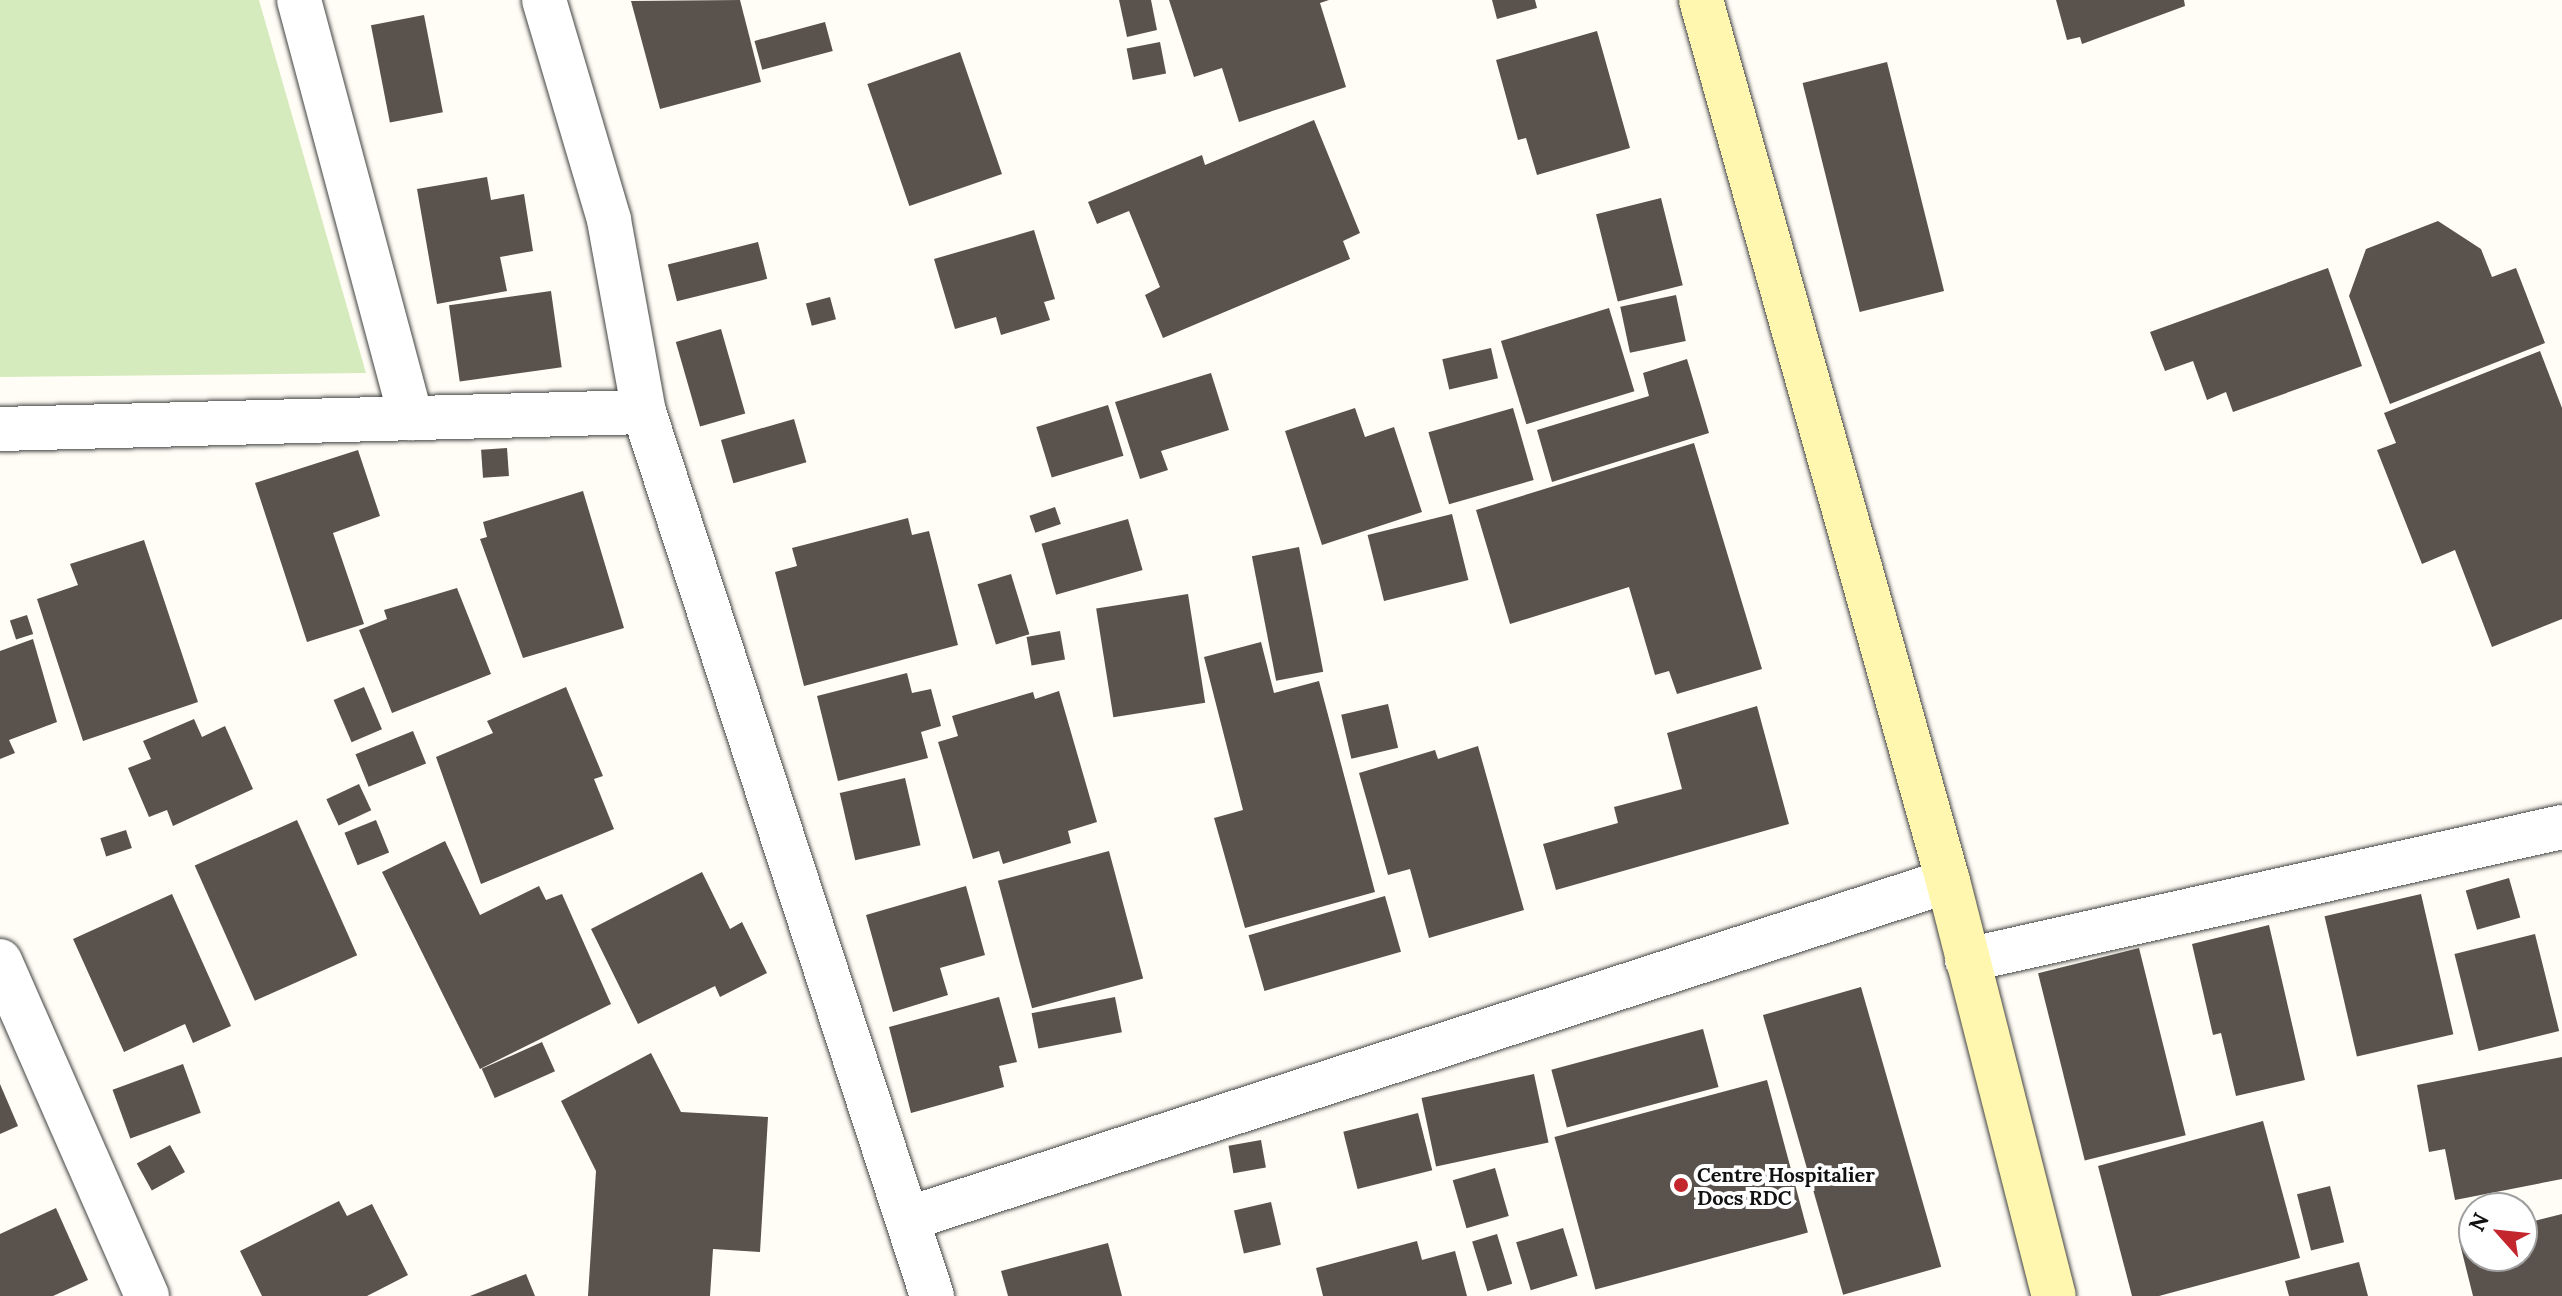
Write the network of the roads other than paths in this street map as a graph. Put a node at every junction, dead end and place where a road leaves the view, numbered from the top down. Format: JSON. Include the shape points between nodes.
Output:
{"nodes":[{"id":1,"x":299,"y":0,"type":"edge"},
{"id":2,"x":544,"y":0,"type":"edge"},
{"id":3,"x":1701,"y":0,"type":"edge"},
{"id":4,"x":644,"y":412,"type":"junction"},
{"id":5,"x":411,"y":418,"type":"junction"},
{"id":6,"x":0,"y":429,"type":"edge"},
{"id":7,"x":2562,"y":827,"type":"edge"},
{"id":8,"x":1948,"y":881,"type":"junction"},
{"id":9,"x":1967,"y":960,"type":"junction"},
{"id":10,"x":0,"y":961,"type":"edge"},
{"id":11,"x":907,"y":1219,"type":"junction"},
{"id":12,"x":147,"y":1296,"type":"edge"},
{"id":13,"x":932,"y":1296,"type":"edge"},
{"id":14,"x":2054,"y":1296,"type":"edge"}],
"edges":[{"from":1,"to":5,"type":"street"},
{"from":2,"to":4,"type":"street","via":[[609,220]]},
{"from":3,"to":8,"type":"main road"},
{"from":4,"to":5,"type":"street"},
{"from":4,"to":11,"type":"street"},
{"from":5,"to":6,"type":"street"},
{"from":7,"to":9,"type":"street"},
{"from":8,"to":9,"type":"main road"},
{"from":8,"to":11,"type":"street"},
{"from":9,"to":14,"type":"main road"},
{"from":10,"to":12,"type":"street"},
{"from":11,"to":13,"type":"street"}]}
